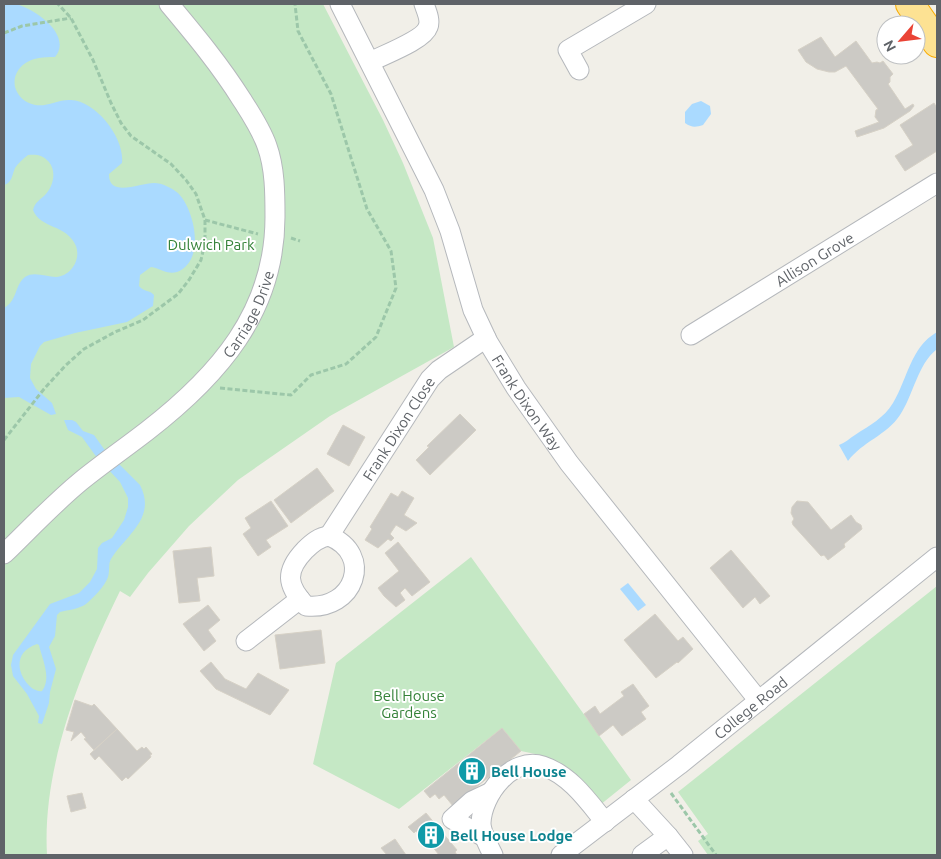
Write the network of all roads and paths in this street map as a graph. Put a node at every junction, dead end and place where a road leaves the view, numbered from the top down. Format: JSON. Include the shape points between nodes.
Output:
{"nodes":[{"id":1,"x":58,"y":4,"type":"edge"},
{"id":2,"x":169,"y":4,"type":"edge"},
{"id":3,"x":296,"y":4,"type":"edge"},
{"id":4,"x":340,"y":4,"type":"edge"},
{"id":5,"x":424,"y":4,"type":"edge"},
{"id":6,"x":646,"y":4,"type":"edge"},
{"id":7,"x":910,"y":4,"type":"edge"},
{"id":8,"x":71,"y":18,"type":"junction"},
{"id":9,"x":4,"y":33,"type":"edge"},
{"id":10,"x":937,"y":43,"type":"edge"},
{"id":11,"x":370,"y":62,"type":"junction"},
{"id":12,"x":579,"y":70,"type":"dead end"},
{"id":13,"x":937,"y":183,"type":"edge"},
{"id":14,"x":205,"y":220,"type":"junction"},
{"id":15,"x":275,"y":239,"type":"junction"},
{"id":16,"x":691,"y":335,"type":"dead end"},
{"id":17,"x":486,"y":338,"type":"junction"},
{"id":18,"x":198,"y":386,"type":"junction"},
{"id":19,"x":4,"y":440,"type":"edge"},
{"id":20,"x":329,"y":536,"type":"junction"},
{"id":21,"x":4,"y":554,"type":"edge"},
{"id":22,"x":937,"y":557,"type":"edge"},
{"id":23,"x":300,"y":599,"type":"junction"},
{"id":24,"x":246,"y":641,"type":"dead end"},
{"id":25,"x":758,"y":701,"type":"junction"},
{"id":26,"x":491,"y":792,"type":"junction"},
{"id":27,"x":670,"y":792,"type":"dead end"},
{"id":28,"x":634,"y":799,"type":"junction"},
{"id":29,"x":605,"y":822,"type":"junction"},
{"id":30,"x":668,"y":836,"type":"junction"},
{"id":31,"x":490,"y":847,"type":"edge"},
{"id":32,"x":561,"y":855,"type":"edge"},
{"id":33,"x":642,"y":855,"type":"edge"},
{"id":34,"x":683,"y":855,"type":"edge"},
{"id":35,"x":716,"y":855,"type":"edge"}],
"edges":[{"from":1,"to":8,"type":"path"},
{"from":2,"to":15,"type":"street","name":"Carriage Drive","via":[[204,44],[260,130],[272,168]]},
{"from":3,"to":18,"type":"path","via":[[298,31],[331,94],[367,209],[391,251],[396,288],[376,337],[346,364],[311,375],[290,395]]},
{"from":4,"to":11,"type":"street","name":"Frank Dixon Way"},
{"from":5,"to":11,"type":"street","via":[[429,26],[422,35]]},
{"from":6,"to":12,"type":"street","via":[[568,50]]},
{"from":7,"to":10,"type":"highway"},
{"from":8,"to":9,"type":"path","via":[[22,26]]},
{"from":8,"to":14,"type":"path","via":[[94,60],[121,123],[131,136],[171,164],[186,180],[196,194]]},
{"from":11,"to":17,"type":"street","name":"Frank Dixon Way","via":[[434,190]]},
{"from":13,"to":16,"type":"street","name":"Allison Grove"},
{"from":14,"to":15,"type":"path"},
{"from":14,"to":19,"type":"path","via":[[201,260],[178,294],[143,320],[84,349],[44,389]]},
{"from":15,"to":18,"type":"street","name":"Carriage Drive","via":[[260,300],[217,366]]},
{"from":17,"to":20,"type":"street","name":"Frank Dixon Close","via":[[438,370],[430,379]]},
{"from":17,"to":25,"type":"street","name":"Frank Dixon Way","via":[[516,388],[569,463]]},
{"from":18,"to":21,"type":"street","name":"Carriage Drive","via":[[147,431],[79,482]]},
{"from":20,"to":23,"type":"street","name":"Frank Dixon Close","via":[[314,542],[292,567],[290,576],[295,594]]},
{"from":20,"to":23,"type":"street","via":[[352,554],[353,580],[347,591],[331,603],[306,606]]},
{"from":22,"to":25,"type":"street","name":"College Road"},
{"from":23,"to":24,"type":"street"},
{"from":25,"to":28,"type":"street","name":"College Road"},
{"from":26,"to":29,"type":"street","via":[[500,780],[519,767],[543,766],[577,789]]},
{"from":26,"to":31,"type":"street","via":[[484,806],[481,825]]},
{"from":26,"to":31,"type":"street","via":[[472,801],[452,819]]},
{"from":27,"to":35,"type":"path"},
{"from":28,"to":29,"type":"street","name":"College Road"},
{"from":28,"to":30,"type":"street"},
{"from":29,"to":32,"type":"street","name":"College Road"},
{"from":30,"to":33,"type":"street"},
{"from":30,"to":34,"type":"street"}]}
